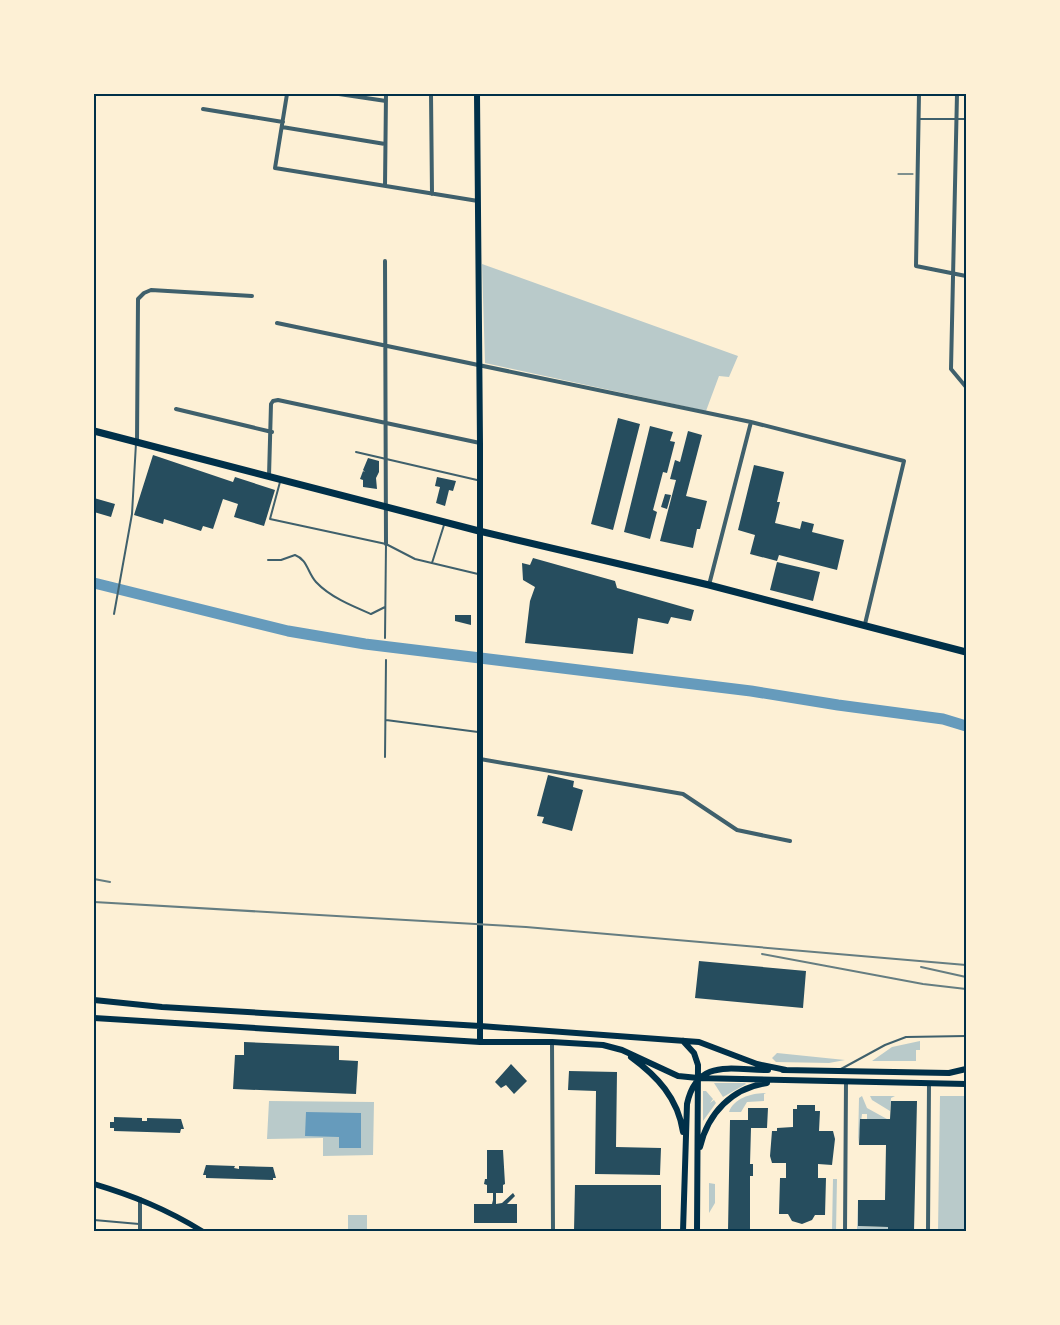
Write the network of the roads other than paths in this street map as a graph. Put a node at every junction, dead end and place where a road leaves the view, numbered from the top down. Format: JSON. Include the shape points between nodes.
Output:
{"nodes":[{"id":1,"x":287,"y":94,"type":"edge"},
{"id":2,"x":339,"y":94,"type":"edge"},
{"id":3,"x":386,"y":94,"type":"edge"},
{"id":4,"x":432,"y":94,"type":"edge"},
{"id":5,"x":477,"y":94,"type":"edge"},
{"id":6,"x":919,"y":94,"type":"edge"},
{"id":7,"x":957,"y":94,"type":"edge"},
{"id":8,"x":386,"y":102,"type":"junction"},
{"id":9,"x":204,"y":109,"type":"dead end"},
{"id":10,"x":918,"y":119,"type":"junction"},
{"id":11,"x":956,"y":119,"type":"junction"},
{"id":12,"x":966,"y":119,"type":"edge"},
{"id":13,"x":282,"y":124,"type":"junction"},
{"id":14,"x":385,"y":144,"type":"junction"},
{"id":15,"x":384,"y":186,"type":"junction"},
{"id":16,"x":432,"y":194,"type":"junction"},
{"id":17,"x":478,"y":202,"type":"junction"},
{"id":18,"x":386,"y":261,"type":"dead end"},
{"id":19,"x":953,"y":274,"type":"junction"},
{"id":20,"x":966,"y":276,"type":"edge"},
{"id":21,"x":252,"y":296,"type":"dead end"},
{"id":22,"x":277,"y":323,"type":"dead end"},
{"id":23,"x":385,"y":346,"type":"junction"},
{"id":24,"x":479,"y":365,"type":"junction"},
{"id":25,"x":966,"y":387,"type":"edge"},
{"id":26,"x":176,"y":409,"type":"dead end"},
{"id":27,"x":385,"y":422,"type":"junction"},
{"id":28,"x":751,"y":422,"type":"junction"},
{"id":29,"x":94,"y":431,"type":"edge"},
{"id":30,"x":272,"y":432,"type":"junction"},
{"id":31,"x":136,"y":442,"type":"junction"},
{"id":32,"x":480,"y":442,"type":"junction"},
{"id":33,"x":356,"y":452,"type":"dead end"},
{"id":34,"x":385,"y":460,"type":"junction"},
{"id":35,"x":269,"y":476,"type":"junction"},
{"id":36,"x":280,"y":479,"type":"junction"},
{"id":37,"x":480,"y":481,"type":"junction"},
{"id":38,"x":385,"y":505,"type":"junction"},
{"id":39,"x":445,"y":522,"type":"junction"},
{"id":40,"x":479,"y":531,"type":"junction"},
{"id":41,"x":386,"y":544,"type":"junction"},
{"id":42,"x":268,"y":560,"type":"dead end"},
{"id":43,"x":432,"y":563,"type":"junction"},
{"id":44,"x":480,"y":574,"type":"junction"},
{"id":45,"x":709,"y":586,"type":"junction"},
{"id":46,"x":385,"y":607,"type":"junction"},
{"id":47,"x":114,"y":614,"type":"dead end"},
{"id":48,"x":865,"y":624,"type":"junction"},
{"id":49,"x":385,"y":638,"type":"dead end"},
{"id":50,"x":966,"y":652,"type":"edge"},
{"id":51,"x":386,"y":660,"type":"dead end"},
{"id":52,"x":385,"y":720,"type":"junction"},
{"id":53,"x":480,"y":732,"type":"junction"},
{"id":54,"x":385,"y":757,"type":"dead end"},
{"id":55,"x":480,"y":760,"type":"junction"},
{"id":56,"x":790,"y":842,"type":"dead end"},
{"id":57,"x":94,"y":1000,"type":"edge"},
{"id":58,"x":94,"y":1018,"type":"edge"},
{"id":59,"x":480,"y":1026,"type":"junction"},
{"id":60,"x":966,"y":1036,"type":"edge"},
{"id":61,"x":683,"y":1041,"type":"junction"},
{"id":62,"x":480,"y":1042,"type":"junction"},
{"id":63,"x":552,"y":1042,"type":"junction"},
{"id":64,"x":612,"y":1047,"type":"junction"},
{"id":65,"x":966,"y":1069,"type":"edge"},
{"id":66,"x":786,"y":1070,"type":"junction"},
{"id":67,"x":835,"y":1072,"type":"junction"},
{"id":68,"x":698,"y":1078,"type":"junction"},
{"id":69,"x":966,"y":1078,"type":"edge"},
{"id":70,"x":782,"y":1081,"type":"junction"},
{"id":71,"x":846,"y":1082,"type":"junction"},
{"id":72,"x":929,"y":1083,"type":"junction"},
{"id":73,"x":945,"y":1084,"type":"junction"},
{"id":74,"x":966,"y":1084,"type":"edge"},
{"id":75,"x":684,"y":1143,"type":"junction"},
{"id":76,"x":698,"y":1156,"type":"junction"},
{"id":77,"x":94,"y":1184,"type":"edge"},
{"id":78,"x":140,"y":1198,"type":"junction"},
{"id":79,"x":94,"y":1220,"type":"edge"},
{"id":80,"x":140,"y":1227,"type":"edge"},
{"id":81,"x":145,"y":1231,"type":"edge"},
{"id":82,"x":202,"y":1231,"type":"edge"},
{"id":83,"x":553,"y":1231,"type":"edge"},
{"id":84,"x":683,"y":1231,"type":"edge"},
{"id":85,"x":697,"y":1231,"type":"edge"},
{"id":86,"x":845,"y":1231,"type":"edge"},
{"id":87,"x":928,"y":1231,"type":"edge"}],
"edges":[{"from":1,"to":13,"type":"street"},
{"from":2,"to":8,"type":"street"},
{"from":3,"to":8,"type":"street"},
{"from":4,"to":16,"type":"street"},
{"from":5,"to":17,"type":"main road"},
{"from":6,"to":10,"type":"street"},
{"from":7,"to":11,"type":"street"},
{"from":8,"to":14,"type":"street"},
{"from":9,"to":13,"type":"street"},
{"from":10,"to":11,"type":"lane"},
{"from":10,"to":19,"type":"street","via":[[916,266]]},
{"from":11,"to":12,"type":"lane"},
{"from":11,"to":19,"type":"street"},
{"from":13,"to":14,"type":"street"},
{"from":13,"to":15,"type":"street","via":[[275,168]]},
{"from":14,"to":15,"type":"street"},
{"from":15,"to":16,"type":"street"},
{"from":16,"to":17,"type":"street"},
{"from":17,"to":24,"type":"main road"},
{"from":18,"to":23,"type":"street"},
{"from":19,"to":20,"type":"street"},
{"from":19,"to":25,"type":"street","via":[[950,369]]},
{"from":21,"to":31,"type":"street","via":[[151,290],[138,299]]},
{"from":22,"to":23,"type":"street"},
{"from":23,"to":24,"type":"street"},
{"from":23,"to":27,"type":"street"},
{"from":24,"to":28,"type":"street"},
{"from":24,"to":32,"type":"main road"},
{"from":26,"to":30,"type":"street"},
{"from":27,"to":30,"type":"street","via":[[273,400]]},
{"from":27,"to":32,"type":"street"},
{"from":27,"to":34,"type":"street"},
{"from":28,"to":45,"type":"street"},
{"from":28,"to":48,"type":"street","via":[[904,461]]},
{"from":29,"to":31,"type":"highway"},
{"from":30,"to":35,"type":"street"},
{"from":31,"to":35,"type":"highway"},
{"from":31,"to":47,"type":"lane","via":[[132,514]]},
{"from":32,"to":37,"type":"main road"},
{"from":33,"to":34,"type":"lane"},
{"from":34,"to":37,"type":"lane"},
{"from":34,"to":38,"type":"street"},
{"from":35,"to":36,"type":"highway"},
{"from":36,"to":38,"type":"highway"},
{"from":36,"to":41,"type":"lane","via":[[270,519]]},
{"from":37,"to":40,"type":"main road"},
{"from":38,"to":39,"type":"highway"},
{"from":38,"to":41,"type":"street"},
{"from":39,"to":40,"type":"highway"},
{"from":39,"to":43,"type":"lane"},
{"from":40,"to":44,"type":"main road"},
{"from":40,"to":45,"type":"highway"},
{"from":41,"to":43,"type":"lane","via":[[404,555]]},
{"from":41,"to":46,"type":"lane"},
{"from":42,"to":46,"type":"lane","via":[[295,555],[303,558],[316,582],[345,603],[371,614]]},
{"from":43,"to":44,"type":"lane"},
{"from":44,"to":53,"type":"main road"},
{"from":45,"to":48,"type":"highway"},
{"from":46,"to":49,"type":"lane"},
{"from":48,"to":50,"type":"highway"},
{"from":51,"to":52,"type":"lane"},
{"from":52,"to":53,"type":"lane"},
{"from":52,"to":54,"type":"lane"},
{"from":53,"to":55,"type":"main road"},
{"from":55,"to":56,"type":"street","via":[[683,794],[737,830]]},
{"from":55,"to":59,"type":"main road"},
{"from":57,"to":59,"type":"main road","via":[[262,1014]]},
{"from":58,"to":62,"type":"main road"},
{"from":59,"to":61,"type":"main road"},
{"from":59,"to":62,"type":"main road"},
{"from":60,"to":67,"type":"lane","via":[[906,1037]]},
{"from":61,"to":66,"type":"main road","via":[[707,1043],[757,1064]]},
{"from":61,"to":68,"type":"main road","via":[[697,1058]]},
{"from":62,"to":63,"type":"main road"},
{"from":63,"to":64,"type":"main road"},
{"from":63,"to":83,"type":"street"},
{"from":64,"to":68,"type":"main road","via":[[668,1072]]},
{"from":64,"to":75,"type":"main road","via":[[632,1057],[664,1086],[678,1114]]},
{"from":65,"to":67,"type":"main road","via":[[949,1073]]},
{"from":66,"to":67,"type":"main road"},
{"from":66,"to":68,"type":"main road","via":[[718,1069],[705,1072]]},
{"from":68,"to":70,"type":"main road"},
{"from":68,"to":75,"type":"main road","via":[[687,1104]]},
{"from":68,"to":76,"type":"main road"},
{"from":69,"to":73,"type":"main road"},
{"from":70,"to":71,"type":"main road"},
{"from":70,"to":76,"type":"main road","via":[[754,1086],[727,1100],[709,1123]]},
{"from":71,"to":72,"type":"main road"},
{"from":71,"to":86,"type":"street"},
{"from":72,"to":73,"type":"main road"},
{"from":72,"to":87,"type":"street"},
{"from":73,"to":74,"type":"main road"},
{"from":75,"to":84,"type":"main road"},
{"from":76,"to":85,"type":"main road"},
{"from":77,"to":78,"type":"main road"},
{"from":78,"to":80,"type":"street"},
{"from":78,"to":82,"type":"main road"},
{"from":79,"to":80,"type":"lane"},
{"from":80,"to":81,"type":"street"}]}
